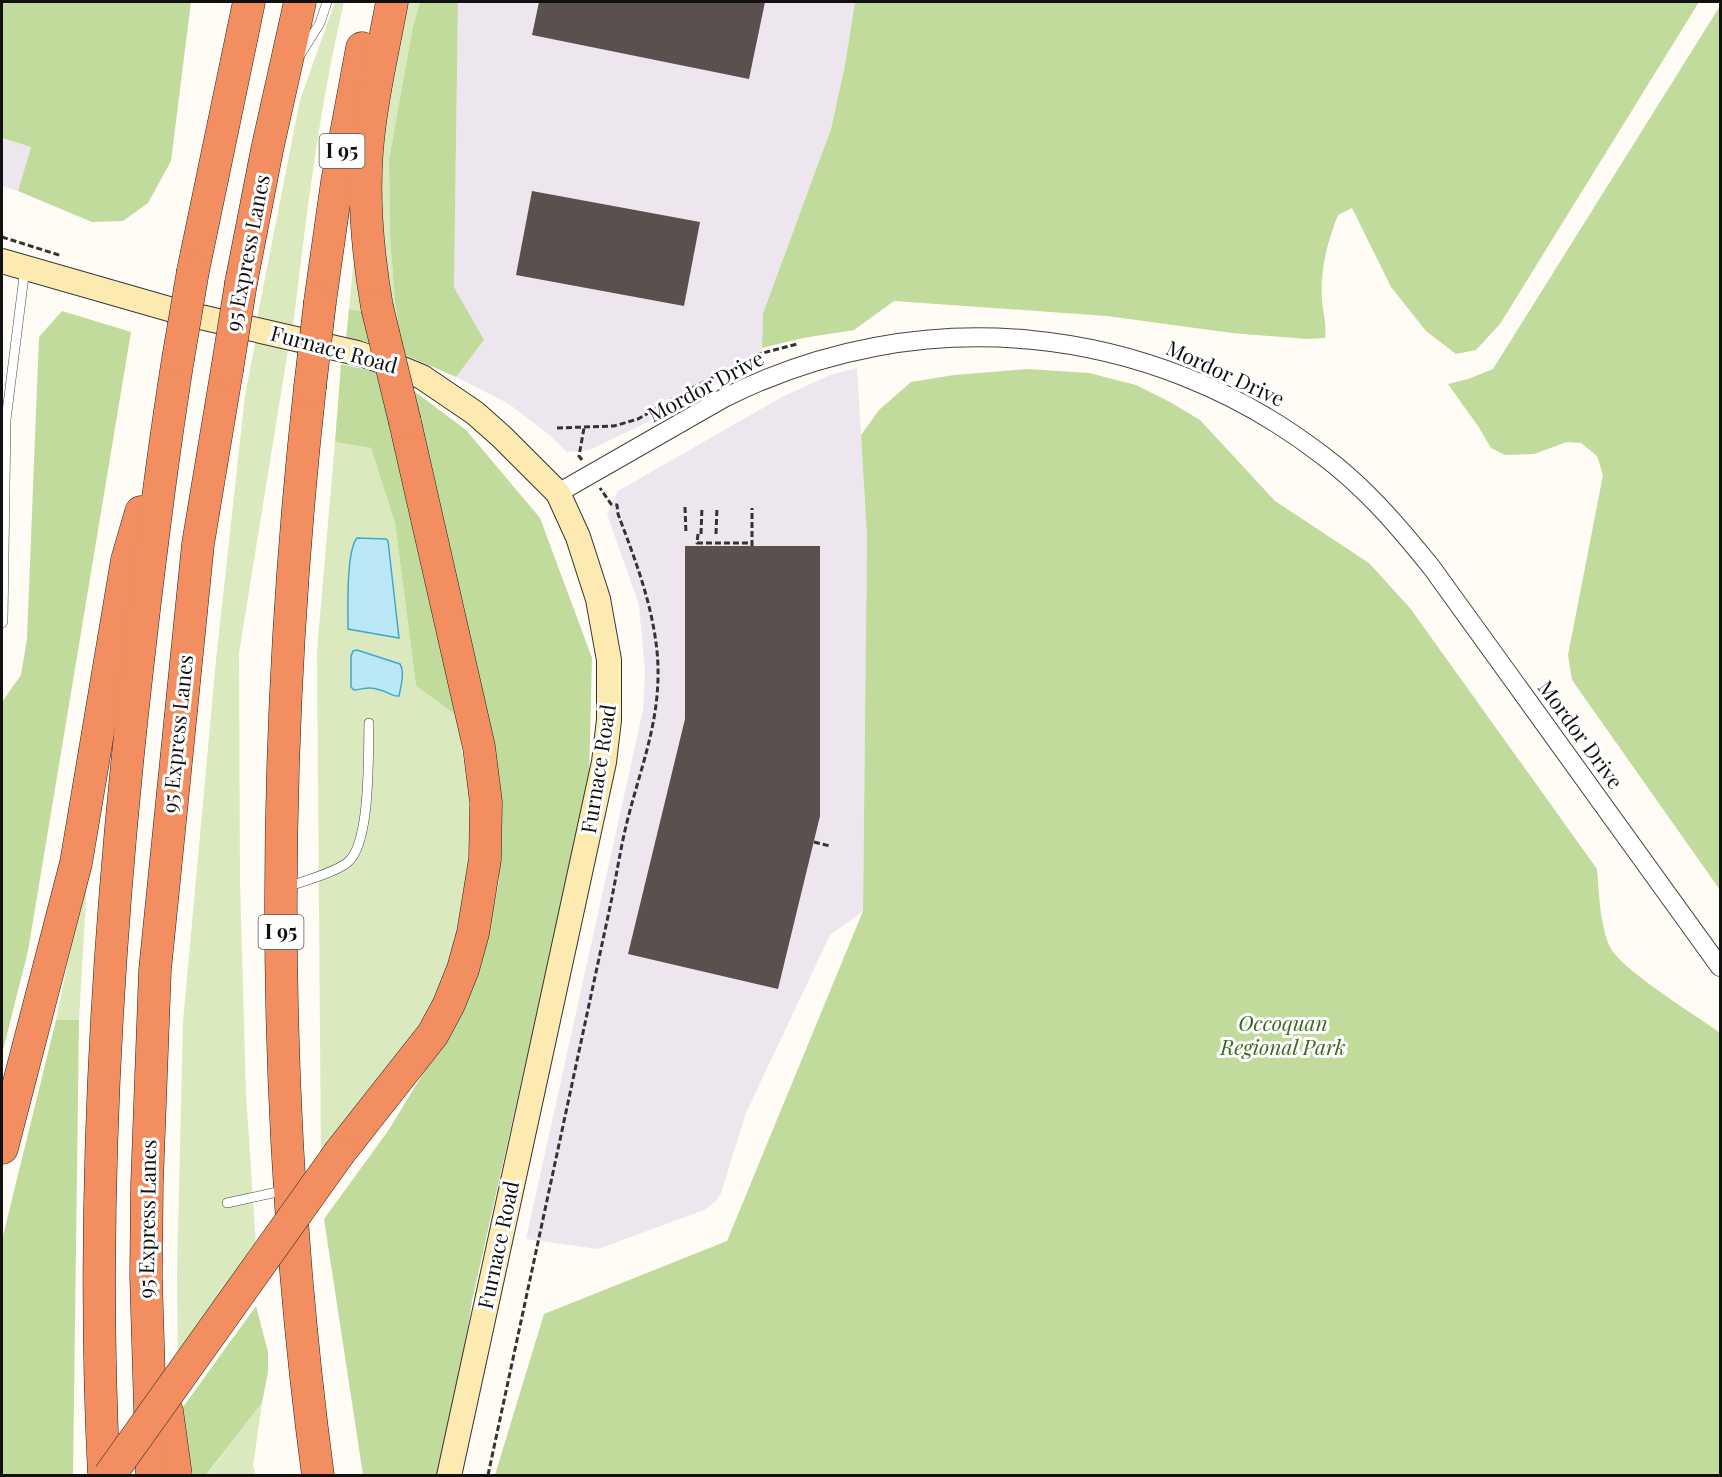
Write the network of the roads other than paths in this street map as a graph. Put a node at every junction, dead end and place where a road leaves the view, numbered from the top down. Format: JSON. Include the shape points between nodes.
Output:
{"nodes":[{"id":1,"x":249,"y":2,"type":"edge"},
{"id":2,"x":300,"y":2,"type":"edge"},
{"id":3,"x":327,"y":2,"type":"edge"},
{"id":4,"x":372,"y":2,"type":"edge"},
{"id":5,"x":392,"y":2,"type":"edge"},
{"id":6,"x":282,"y":81,"type":"junction"},
{"id":7,"x":2,"y":261,"type":"edge"},
{"id":8,"x":25,"y":268,"type":"junction"},
{"id":9,"x":168,"y":425,"type":"junction"},
{"id":10,"x":558,"y":493,"type":"junction"},
{"id":11,"x":2,"y":623,"type":"edge"},
{"id":12,"x":369,"y":723,"type":"dead end"},
{"id":13,"x":280,"y":890,"type":"junction"},
{"id":14,"x":1720,"y":967,"type":"edge"},
{"id":15,"x":2,"y":1148,"type":"edge"},
{"id":16,"x":290,"y":1190,"type":"junction"},
{"id":17,"x":227,"y":1203,"type":"dead end"},
{"id":18,"x":146,"y":1276,"type":"junction"},
{"id":19,"x":104,"y":1476,"type":"edge"},
{"id":20,"x":109,"y":1476,"type":"edge"},
{"id":21,"x":152,"y":1476,"type":"edge"},
{"id":22,"x":176,"y":1476,"type":"edge"},
{"id":23,"x":318,"y":1476,"type":"edge"},
{"id":24,"x":449,"y":1476,"type":"edge"}],
"edges":[{"from":1,"to":9,"type":"highway","bridge":true,"via":[[193,271]]},
{"from":2,"to":6,"type":"highway","name":"95 Express Lanes"},
{"from":3,"to":6,"type":"lane","via":[[315,33]]},
{"from":4,"to":13,"type":"highway","number":"I 95","bridge":true,"via":[[349,111],[320,302],[297,504],[287,646]]},
{"from":5,"to":20,"type":"highway","bridge":true,"via":[[367,151],[367,231],[377,307],[479,747],[486,802],[485,860],[473,933],[463,969],[434,1034],[340,1152]]},
{"from":6,"to":18,"type":"highway","name":"95 Express Lanes","bridge":true,"via":[[226,370],[198,544],[155,970]]},
{"from":7,"to":8,"type":"main road","name":"Furnace Road"},
{"from":8,"to":10,"type":"main road","name":"Furnace Road","via":[[183,313],[357,353],[422,377],[502,437]]},
{"from":8,"to":11,"type":"lane","via":[[6,420]]},
{"from":9,"to":15,"type":"highway","via":[[127,560],[76,863]]},
{"from":9,"to":19,"type":"highway","via":[[129,744],[109,985],[99,1214]]},
{"from":10,"to":14,"type":"street","name":"Mordor Drive","via":[[751,385],[828,357],[867,348],[952,337],[1054,342],[1101,350],[1197,381],[1241,402],[1323,455],[1404,533]]},
{"from":10,"to":24,"type":"main road","name":"Furnace Road","via":[[578,537],[598,599],[609,660],[609,720],[596,806]]},
{"from":12,"to":13,"type":"lane","via":[[365,810],[357,850],[342,866]]},
{"from":13,"to":16,"type":"highway","number":"I 95"},
{"from":16,"to":17,"type":"lane"},
{"from":16,"to":23,"type":"highway","number":"I 95"},
{"from":18,"to":21,"type":"highway","name":"95 Express Lanes"},
{"from":18,"to":22,"type":"highway"}]}
